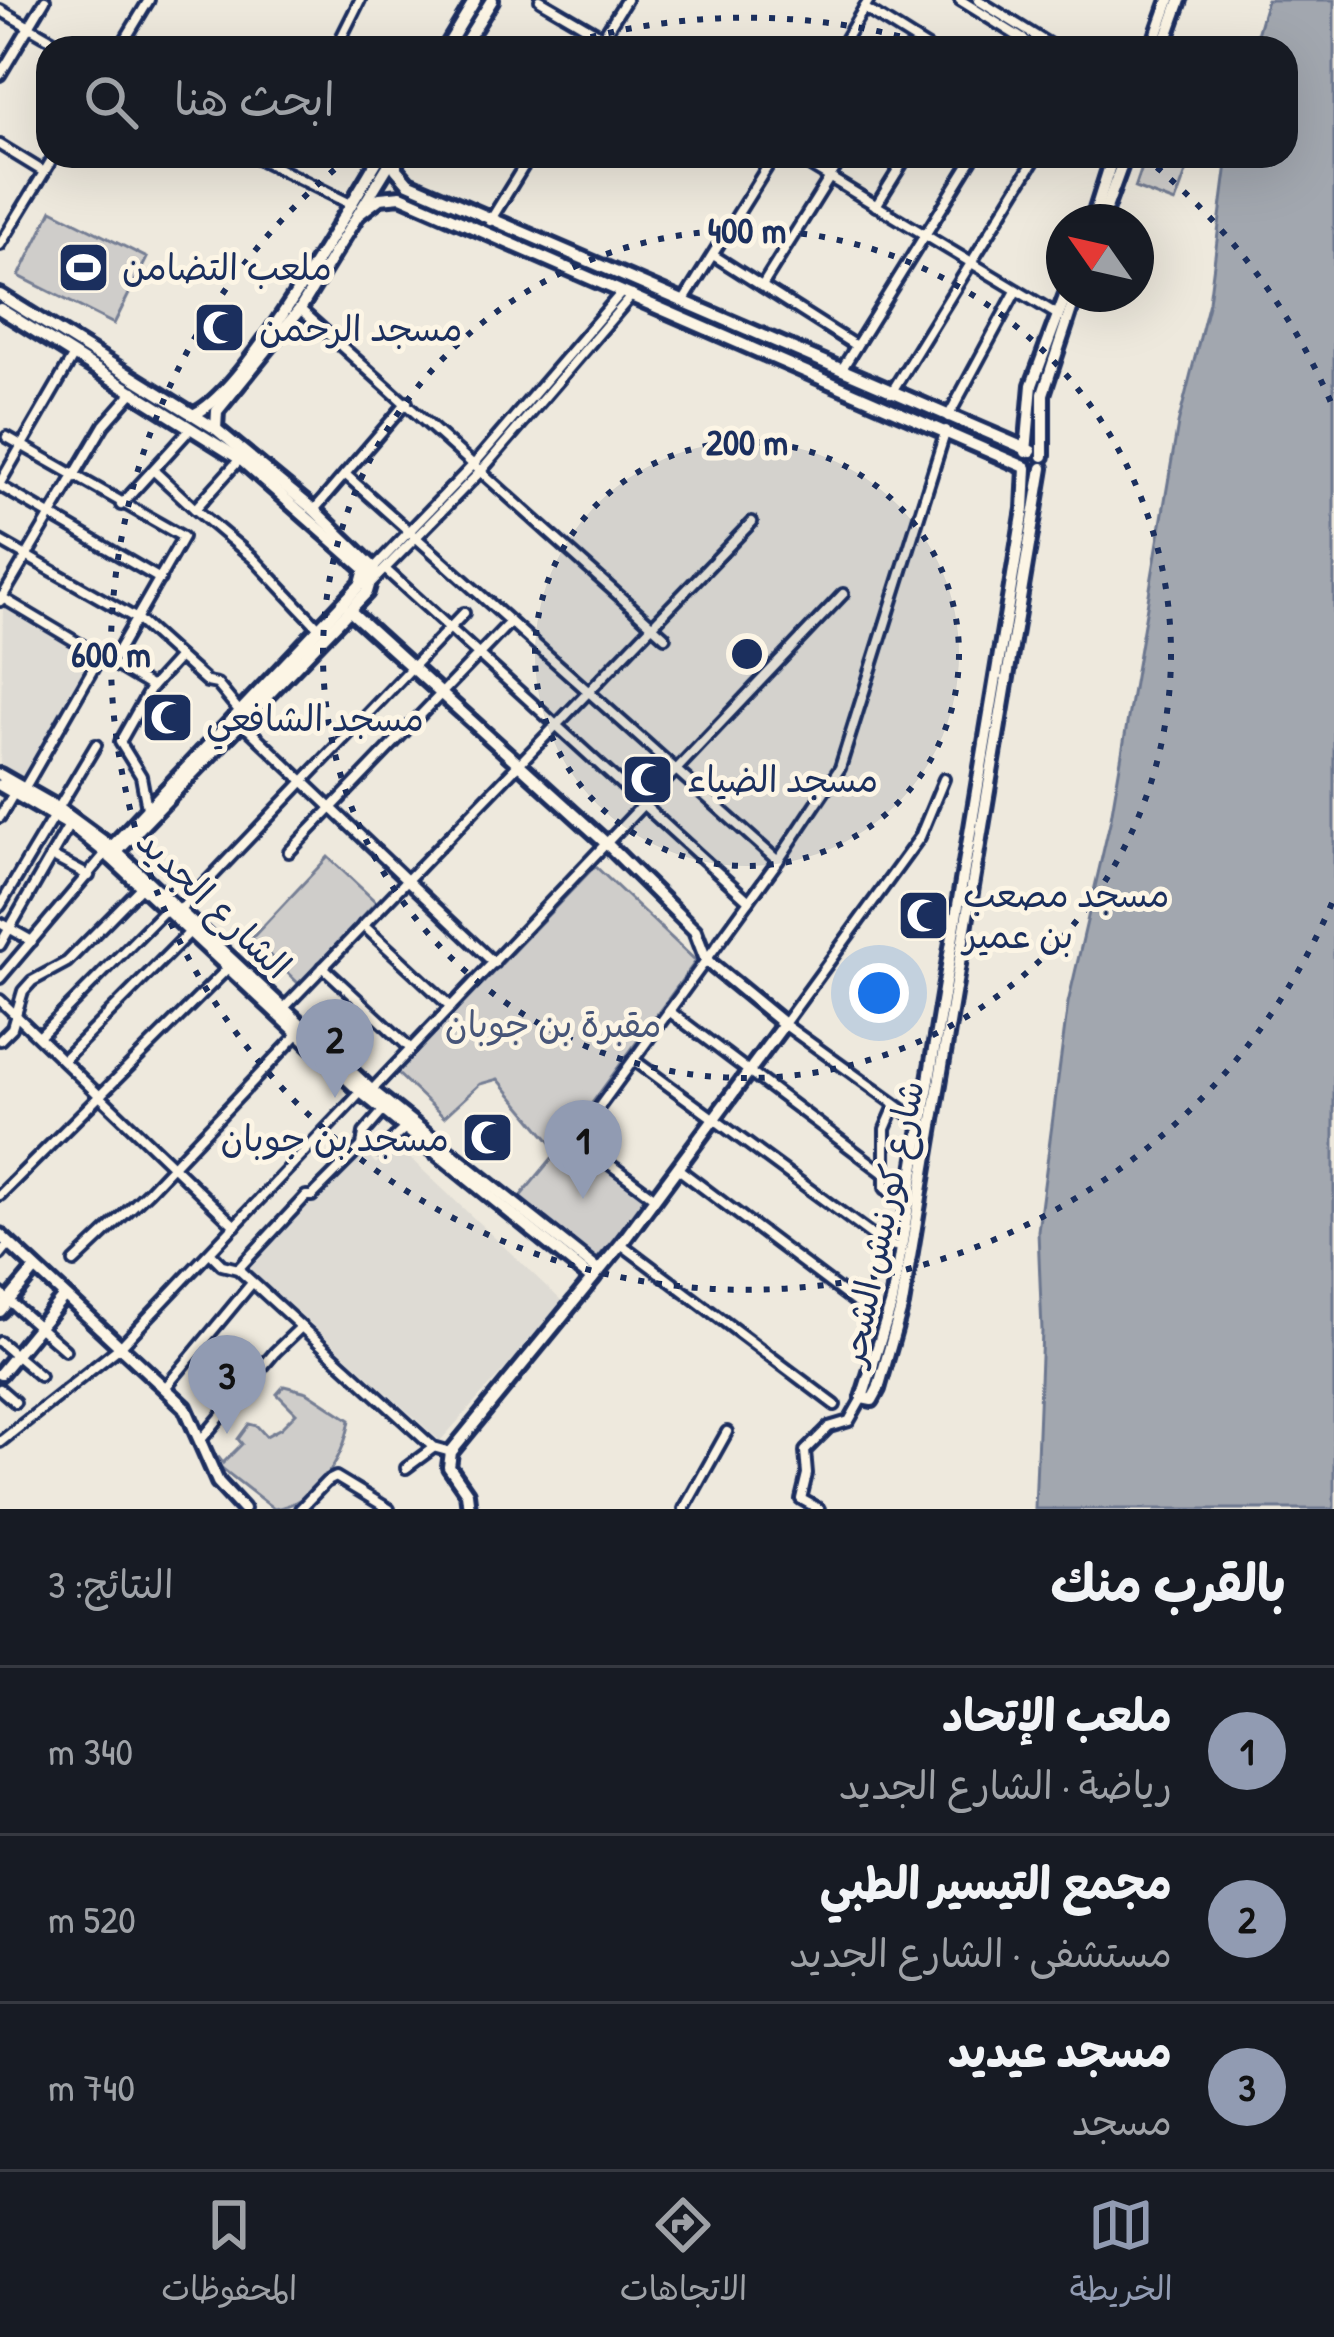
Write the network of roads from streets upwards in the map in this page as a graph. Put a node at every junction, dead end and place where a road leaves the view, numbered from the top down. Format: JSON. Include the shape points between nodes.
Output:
{"nodes":[{"id":1,"x":45,"y":0,"type":"edge"},
{"id":2,"x":149,"y":0,"type":"edge"},
{"id":3,"x":361,"y":0,"type":"edge"},
{"id":4,"x":475,"y":0,"type":"edge"},
{"id":5,"x":492,"y":0,"type":"edge"},
{"id":6,"x":540,"y":0,"type":"edge"},
{"id":7,"x":626,"y":0,"type":"edge"},
{"id":8,"x":960,"y":0,"type":"edge"},
{"id":9,"x":978,"y":0,"type":"edge"},
{"id":10,"x":1169,"y":0,"type":"edge"},
{"id":11,"x":1180,"y":0,"type":"edge"},
{"id":12,"x":867,"y":4,"type":"edge"},
{"id":13,"x":0,"y":10,"type":"edge"},
{"id":14,"x":30,"y":26,"type":"junction"},
{"id":15,"x":46,"y":36,"type":"edge"},
{"id":16,"x":127,"y":36,"type":"edge"},
{"id":17,"x":342,"y":36,"type":"edge"},
{"id":18,"x":459,"y":36,"type":"edge"},
{"id":19,"x":462,"y":36,"type":"edge"},
{"id":20,"x":604,"y":36,"type":"joint"},
{"id":21,"x":847,"y":36,"type":"edge"},
{"id":22,"x":903,"y":36,"type":"edge"},
{"id":23,"x":1018,"y":36,"type":"edge"},
{"id":24,"x":1036,"y":36,"type":"edge"},
{"id":25,"x":1156,"y":36,"type":"edge"},
{"id":26,"x":1167,"y":36,"type":"edge"},
{"id":27,"x":0,"y":75,"type":"edge"},
{"id":28,"x":0,"y":145,"type":"edge"},
{"id":29,"x":36,"y":167,"type":"edge"},
{"id":30,"x":37,"y":168,"type":"edge"},
{"id":31,"x":46,"y":168,"type":"edge"},
{"id":32,"x":277,"y":168,"type":"edge"},
{"id":33,"x":373,"y":168,"type":"edge"},
{"id":34,"x":380,"y":168,"type":"edge"},
{"id":35,"x":387,"y":168,"type":"edge"},
{"id":36,"x":396,"y":168,"type":"edge"},
{"id":37,"x":522,"y":168,"type":"edge"},
{"id":38,"x":767,"y":168,"type":"edge"},
{"id":39,"x":813,"y":168,"type":"edge"},
{"id":40,"x":835,"y":168,"type":"edge"},
{"id":41,"x":900,"y":168,"type":"edge"},
{"id":42,"x":966,"y":168,"type":"edge"},
{"id":43,"x":1030,"y":168,"type":"edge"},
{"id":44,"x":1106,"y":168,"type":"edge"},
{"id":45,"x":1121,"y":168,"type":"edge"},
{"id":46,"x":44,"y":172,"type":"junction"},
{"id":47,"x":381,"y":177,"type":"junction"},
{"id":48,"x":829,"y":178,"type":"junction"},
{"id":49,"x":364,"y":182,"type":"junction"},
{"id":50,"x":409,"y":183,"type":"junction"},
{"id":51,"x":401,"y":196,"type":"junction"},
{"id":52,"x":1097,"y":204,"type":"edge"},
{"id":53,"x":1108,"y":204,"type":"edge"},
{"id":54,"x":876,"y":206,"type":"junction"},
{"id":55,"x":355,"y":209,"type":"junction"},
{"id":56,"x":0,"y":216,"type":"edge"},
{"id":57,"x":490,"y":220,"type":"junction"},
{"id":58,"x":13,"y":223,"type":"junction"},
{"id":59,"x":924,"y":235,"type":"junction"},
{"id":60,"x":511,"y":236,"type":"junction"},
{"id":61,"x":0,"y":245,"type":"edge"},
{"id":62,"x":713,"y":255,"type":"junction"},
{"id":63,"x":971,"y":264,"type":"junction"},
{"id":64,"x":761,"y":286,"type":"junction"},
{"id":65,"x":1016,"y":291,"type":"junction"},
{"id":66,"x":627,"y":293,"type":"junction"},
{"id":67,"x":0,"y":295,"type":"edge"},
{"id":68,"x":682,"y":303,"type":"junction"},
{"id":69,"x":0,"y":309,"type":"edge"},
{"id":70,"x":300,"y":309,"type":"junction"},
{"id":71,"x":1059,"y":312,"type":"edge"},
{"id":72,"x":1070,"y":312,"type":"edge"},
{"id":73,"x":1058,"y":315,"type":"junction"},
{"id":74,"x":856,"y":346,"type":"junction"},
{"id":75,"x":74,"y":354,"type":"junction"},
{"id":76,"x":841,"y":371,"type":"junction"},
{"id":77,"x":232,"y":386,"type":"junction"},
{"id":78,"x":134,"y":391,"type":"junction"},
{"id":79,"x":891,"y":393,"type":"junction"},
{"id":80,"x":407,"y":402,"type":"junction"},
{"id":81,"x":1027,"y":417,"type":"junction"},
{"id":82,"x":188,"y":418,"type":"junction"},
{"id":83,"x":947,"y":424,"type":"junction"},
{"id":84,"x":216,"y":429,"type":"junction"},
{"id":85,"x":7,"y":437,"type":"dead end"},
{"id":86,"x":1006,"y":442,"type":"junction"},
{"id":87,"x":22,"y":445,"type":"junction"},
{"id":88,"x":240,"y":459,"type":"junction"},
{"id":89,"x":1031,"y":459,"type":"junction"},
{"id":90,"x":478,"y":467,"type":"junction"},
{"id":91,"x":154,"y":470,"type":"junction"},
{"id":92,"x":73,"y":474,"type":"junction"},
{"id":93,"x":345,"y":475,"type":"junction"},
{"id":94,"x":0,"y":485,"type":"edge"},
{"id":95,"x":121,"y":505,"type":"junction"},
{"id":96,"x":195,"y":508,"type":"junction"},
{"id":97,"x":314,"y":510,"type":"junction"},
{"id":98,"x":49,"y":514,"type":"junction"},
{"id":99,"x":752,"y":522,"type":"dead end"},
{"id":100,"x":414,"y":536,"type":"junction"},
{"id":101,"x":0,"y":541,"type":"edge"},
{"id":102,"x":26,"y":556,"type":"junction"},
{"id":103,"x":380,"y":569,"type":"junction"},
{"id":104,"x":160,"y":579,"type":"junction"},
{"id":105,"x":843,"y":594,"type":"dead end"},
{"id":106,"x":1,"y":598,"type":"edge"},
{"id":107,"x":349,"y":610,"type":"junction"},
{"id":108,"x":464,"y":613,"type":"dead end"},
{"id":109,"x":137,"y":620,"type":"junction"},
{"id":110,"x":511,"y":622,"type":"junction"},
{"id":111,"x":651,"y":625,"type":"junction"},
{"id":112,"x":319,"y":628,"type":"junction"},
{"id":113,"x":449,"y":629,"type":"junction"},
{"id":114,"x":665,"y":637,"type":"dead end"},
{"id":115,"x":101,"y":656,"type":"junction"},
{"id":116,"x":478,"y":656,"type":"junction"},
{"id":117,"x":179,"y":657,"type":"junction"},
{"id":118,"x":112,"y":661,"type":"junction"},
{"id":119,"x":412,"y":667,"type":"junction"},
{"id":120,"x":152,"y":687,"type":"junction"},
{"id":121,"x":588,"y":691,"type":"junction"},
{"id":122,"x":441,"y":694,"type":"junction"},
{"id":123,"x":241,"y":718,"type":"junction"},
{"id":124,"x":555,"y":725,"type":"junction"},
{"id":125,"x":96,"y":745,"type":"dead end"},
{"id":126,"x":518,"y":764,"type":"junction"},
{"id":127,"x":678,"y":771,"type":"junction"},
{"id":128,"x":0,"y":775,"type":"edge"},
{"id":129,"x":944,"y":779,"type":"dead end"},
{"id":130,"x":302,"y":781,"type":"junction"},
{"id":131,"x":0,"y":785,"type":"edge"},
{"id":132,"x":19,"y":791,"type":"junction"},
{"id":133,"x":644,"y":806,"type":"junction"},
{"id":134,"x":147,"y":808,"type":"junction"},
{"id":135,"x":331,"y":808,"type":"junction"},
{"id":136,"x":56,"y":812,"type":"junction"},
{"id":137,"x":0,"y":818,"type":"edge"},
{"id":138,"x":69,"y":825,"type":"junction"},
{"id":139,"x":608,"y":845,"type":"junction"},
{"id":140,"x":111,"y":852,"type":"junction"},
{"id":141,"x":289,"y":852,"type":"dead end"},
{"id":142,"x":52,"y":856,"type":"junction"},
{"id":143,"x":778,"y":861,"type":"junction"},
{"id":144,"x":89,"y":876,"type":"junction"},
{"id":145,"x":406,"y":880,"type":"junction"},
{"id":146,"x":142,"y":886,"type":"junction"},
{"id":147,"x":1,"y":901,"type":"edge"},
{"id":148,"x":749,"y":901,"type":"junction"},
{"id":149,"x":173,"y":912,"type":"junction"},
{"id":150,"x":363,"y":925,"type":"junction"},
{"id":151,"x":5,"y":926,"type":"edge"},
{"id":152,"x":190,"y":932,"type":"junction"},
{"id":153,"x":32,"y":941,"type":"junction"},
{"id":154,"x":0,"y":945,"type":"edge"},
{"id":155,"x":706,"y":960,"type":"junction"},
{"id":156,"x":494,"y":963,"type":"junction"},
{"id":157,"x":323,"y":967,"type":"junction"},
{"id":158,"x":227,"y":969,"type":"junction"},
{"id":159,"x":0,"y":978,"type":"edge"},
{"id":160,"x":0,"y":1000,"type":"edge"},
{"id":161,"x":949,"y":1000,"type":"junction"},
{"id":162,"x":451,"y":1007,"type":"junction"},
{"id":163,"x":282,"y":1010,"type":"junction"},
{"id":164,"x":669,"y":1011,"type":"junction"},
{"id":165,"x":16,"y":1015,"type":"junction"},
{"id":166,"x":784,"y":1024,"type":"junction"},
{"id":167,"x":298,"y":1035,"type":"junction"},
{"id":168,"x":39,"y":1037,"type":"junction"},
{"id":169,"x":0,"y":1040,"type":"edge"},
{"id":170,"x":411,"y":1049,"type":"junction"},
{"id":171,"x":62,"y":1060,"type":"junction"},
{"id":172,"x":634,"y":1060,"type":"junction"},
{"id":173,"x":749,"y":1071,"type":"junction"},
{"id":174,"x":366,"y":1093,"type":"junction"},
{"id":175,"x":100,"y":1095,"type":"junction"},
{"id":176,"x":895,"y":1106,"type":"junction"},
{"id":177,"x":383,"y":1111,"type":"junction"},
{"id":178,"x":714,"y":1118,"type":"junction"},
{"id":179,"x":921,"y":1123,"type":"junction"},
{"id":180,"x":404,"y":1129,"type":"junction"},
{"id":181,"x":362,"y":1146,"type":"junction"},
{"id":182,"x":171,"y":1164,"type":"junction"},
{"id":183,"x":677,"y":1168,"type":"junction"},
{"id":184,"x":885,"y":1174,"type":"junction"},
{"id":185,"x":0,"y":1196,"type":"edge"},
{"id":186,"x":655,"y":1198,"type":"junction"},
{"id":187,"x":908,"y":1207,"type":"junction"},
{"id":188,"x":235,"y":1226,"type":"junction"},
{"id":189,"x":621,"y":1244,"type":"junction"},
{"id":190,"x":3,"y":1245,"type":"edge"},
{"id":191,"x":902,"y":1247,"type":"junction"},
{"id":192,"x":210,"y":1252,"type":"junction"},
{"id":193,"x":74,"y":1262,"type":"dead end"},
{"id":194,"x":35,"y":1269,"type":"junction"},
{"id":195,"x":238,"y":1269,"type":"junction"},
{"id":196,"x":595,"y":1275,"type":"junction"},
{"id":197,"x":252,"y":1283,"type":"junction"},
{"id":198,"x":64,"y":1296,"type":"junction"},
{"id":199,"x":3,"y":1302,"type":"edge"},
{"id":200,"x":871,"y":1314,"type":"dead end"},
{"id":201,"x":39,"y":1327,"type":"junction"},
{"id":202,"x":300,"y":1328,"type":"junction"},
{"id":203,"x":0,"y":1342,"type":"edge"},
{"id":204,"x":120,"y":1347,"type":"junction"},
{"id":205,"x":65,"y":1350,"type":"dead end"},
{"id":206,"x":16,"y":1355,"type":"junction"},
{"id":207,"x":0,"y":1374,"type":"edge"},
{"id":208,"x":40,"y":1376,"type":"dead end"},
{"id":209,"x":0,"y":1389,"type":"edge"},
{"id":210,"x":164,"y":1389,"type":"junction"},
{"id":211,"x":862,"y":1399,"type":"junction"},
{"id":212,"x":15,"y":1402,"type":"dead end"},
{"id":213,"x":835,"y":1405,"type":"dead end"},
{"id":214,"x":727,"y":1432,"type":"dead end"},
{"id":215,"x":0,"y":1442,"type":"edge"},
{"id":216,"x":199,"y":1442,"type":"junction"},
{"id":217,"x":433,"y":1447,"type":"junction"},
{"id":218,"x":451,"y":1452,"type":"junction"},
{"id":219,"x":406,"y":1468,"type":"dead end"},
{"id":220,"x":468,"y":1508,"type":"edge"},
{"id":221,"x":243,"y":1509,"type":"edge"},
{"id":222,"x":300,"y":1509,"type":"edge"},
{"id":223,"x":389,"y":1509,"type":"edge"},
{"id":224,"x":684,"y":1509,"type":"edge"},
{"id":225,"x":818,"y":1509,"type":"edge"}],
"edges":[{"from":1,"to":14,"type":"street"},
{"from":2,"to":16,"type":"street"},
{"from":3,"to":17,"type":"street"},
{"from":4,"to":18,"type":"street"},
{"from":5,"to":19,"type":"street"},
{"from":6,"to":20,"type":"street"},
{"from":7,"to":20,"type":"street"},
{"from":8,"to":23,"type":"street"},
{"from":9,"to":24,"type":"street"},
{"from":10,"to":25,"type":"street"},
{"from":11,"to":26,"type":"street"},
{"from":12,"to":21,"type":"street"},
{"from":12,"to":22,"type":"street"},
{"from":13,"to":14,"type":"street"},
{"from":14,"to":15,"type":"street"},
{"from":14,"to":27,"type":"street"},
{"from":28,"to":29,"type":"street"},
{"from":30,"to":46,"type":"street"},
{"from":31,"to":46,"type":"street"},
{"from":32,"to":55,"type":"street"},
{"from":33,"to":49,"type":"street"},
{"from":34,"to":47,"type":"street"},
{"from":35,"to":47,"type":"street"},
{"from":36,"to":50,"type":"street"},
{"from":37,"to":57,"type":"street"},
{"from":38,"to":62,"type":"street"},
{"from":39,"to":48,"type":"street"},
{"from":40,"to":48,"type":"street"},
{"from":41,"to":54,"type":"street"},
{"from":42,"to":59,"type":"street"},
{"from":43,"to":63,"type":"street"},
{"from":44,"to":52,"type":"street"},
{"from":45,"to":53,"type":"street"},
{"from":46,"to":58,"type":"street"},
{"from":47,"to":49,"type":"street"},
{"from":47,"to":50,"type":"street"},
{"from":47,"to":51,"type":"street"},
{"from":47,"to":55,"type":"street"},
{"from":48,"to":54,"type":"street"},
{"from":48,"to":64,"type":"street"},
{"from":49,"to":55,"type":"street"},
{"from":50,"to":57,"type":"street"},
{"from":51,"to":55,"type":"street"},
{"from":51,"to":60,"type":"street"},
{"from":54,"to":59,"type":"street"},
{"from":55,"to":70,"type":"street"},
{"from":55,"to":77,"type":"street"},
{"from":56,"to":58,"type":"street"},
{"from":57,"to":60,"type":"street"},
{"from":58,"to":61,"type":"street"},
{"from":59,"to":63,"type":"street"},
{"from":59,"to":74,"type":"street"},
{"from":60,"to":66,"type":"street"},
{"from":60,"to":68,"type":"street"},
{"from":62,"to":64,"type":"street"},
{"from":62,"to":68,"type":"street"},
{"from":63,"to":65,"type":"street"},
{"from":63,"to":79,"type":"street"},
{"from":64,"to":74,"type":"street"},
{"from":65,"to":73,"type":"street"},
{"from":65,"to":83,"type":"street"},
{"from":66,"to":83,"type":"street"},
{"from":66,"to":90,"type":"street"},
{"from":67,"to":82,"type":"street"},
{"from":68,"to":76,"type":"street"},
{"from":69,"to":75,"type":"street"},
{"from":70,"to":77,"type":"street"},
{"from":70,"to":80,"type":"street"},
{"from":71,"to":73,"type":"street","name":"شارع كورنيش الشحر"},
{"from":72,"to":89,"type":"street","name":"شارع كورنيش الشحر","via":[[1045,381]]},
{"from":73,"to":81,"type":"street","name":"شارع كورنيش الشحر"},
{"from":74,"to":76,"type":"street"},
{"from":75,"to":78,"type":"street"},
{"from":75,"to":87,"type":"street"},
{"from":76,"to":79,"type":"street"},
{"from":77,"to":82,"type":"street"},
{"from":77,"to":84,"type":"street"},
{"from":78,"to":82,"type":"street"},
{"from":78,"to":92,"type":"street"},
{"from":79,"to":83,"type":"street"},
{"from":80,"to":90,"type":"street"},
{"from":80,"to":93,"type":"street"},
{"from":81,"to":86,"type":"street"},
{"from":81,"to":89,"type":"street","name":"شارع كورنيش الشحر"},
{"from":82,"to":84,"type":"street"},
{"from":82,"to":88,"type":"street"},
{"from":82,"to":91,"type":"street"},
{"from":83,"to":86,"type":"street"},
{"from":83,"to":89,"type":"street"},
{"from":83,"to":143,"type":"street","via":[[840,768]]},
{"from":84,"to":97,"type":"street"},
{"from":85,"to":87,"type":"street"},
{"from":86,"to":89,"type":"street"},
{"from":87,"to":92,"type":"street"},
{"from":87,"to":94,"type":"street"},
{"from":88,"to":96,"type":"street"},
{"from":88,"to":112,"type":"street","via":[[365,569]]},
{"from":89,"to":161,"type":"street","name":"شارع كورنيش الشحر"},
{"from":90,"to":100,"type":"street"},
{"from":90,"to":111,"type":"street"},
{"from":91,"to":95,"type":"street"},
{"from":91,"to":96,"type":"street"},
{"from":92,"to":95,"type":"street"},
{"from":92,"to":98,"type":"street"},
{"from":93,"to":97,"type":"street"},
{"from":93,"to":100,"type":"street"},
{"from":94,"to":98,"type":"street"},
{"from":95,"to":104,"type":"street","via":[[183,537]]},
{"from":96,"to":112,"type":"street"},
{"from":97,"to":103,"type":"street"},
{"from":98,"to":102,"type":"street"},
{"from":98,"to":104,"type":"street"},
{"from":99,"to":111,"type":"street"},
{"from":100,"to":103,"type":"street"},
{"from":100,"to":110,"type":"street"},
{"from":101,"to":102,"type":"street"},
{"from":102,"to":106,"type":"street"},
{"from":102,"to":109,"type":"street"},
{"from":103,"to":107,"type":"street"},
{"from":103,"to":113,"type":"street"},
{"from":104,"to":109,"type":"street"},
{"from":105,"to":127,"type":"street"},
{"from":106,"to":115,"type":"street"},
{"from":107,"to":119,"type":"street"},
{"from":107,"to":123,"type":"street"},
{"from":108,"to":113,"type":"street"},
{"from":109,"to":117,"type":"street"},
{"from":109,"to":118,"type":"street"},
{"from":110,"to":116,"type":"street"},
{"from":110,"to":121,"type":"street"},
{"from":111,"to":114,"type":"street"},
{"from":111,"to":121,"type":"street"},
{"from":112,"to":123,"type":"street"},
{"from":113,"to":116,"type":"street"},
{"from":113,"to":119,"type":"street"},
{"from":115,"to":118,"type":"street"},
{"from":115,"to":132,"type":"street"},
{"from":116,"to":122,"type":"street"},
{"from":116,"to":124,"type":"street"},
{"from":117,"to":120,"type":"street"},
{"from":117,"to":123,"type":"street","via":[[218,684]]},
{"from":118,"to":120,"type":"street"},
{"from":119,"to":122,"type":"street"},
{"from":119,"to":130,"type":"street"},
{"from":120,"to":134,"type":"street","via":[[120,742],[141,776]]},
{"from":121,"to":124,"type":"street"},
{"from":121,"to":127,"type":"street"},
{"from":122,"to":126,"type":"street"},
{"from":122,"to":135,"type":"street"},
{"from":123,"to":130,"type":"street"},
{"from":123,"to":134,"type":"street"},
{"from":123,"to":140,"type":"street"},
{"from":124,"to":126,"type":"street"},
{"from":124,"to":133,"type":"street"},
{"from":125,"to":136,"type":"street"},
{"from":126,"to":139,"type":"street"},
{"from":126,"to":145,"type":"street"},
{"from":127,"to":133,"type":"street"},
{"from":127,"to":143,"type":"street"},
{"from":128,"to":132,"type":"street","name":"الشارع الجديد"},
{"from":129,"to":166,"type":"street","via":[[920,837]]},
{"from":130,"to":135,"type":"street"},
{"from":130,"to":149,"type":"street"},
{"from":131,"to":132,"type":"street","name":"الشارع الجديد"},
{"from":132,"to":136,"type":"street","name":"الشارع الجديد"},
{"from":132,"to":137,"type":"street"},
{"from":133,"to":139,"type":"street"},
{"from":133,"to":148,"type":"street"},
{"from":134,"to":140,"type":"street"},
{"from":135,"to":141,"type":"street"},
{"from":135,"to":145,"type":"street"},
{"from":136,"to":138,"type":"street","name":"الشارع الجديد"},
{"from":136,"to":140,"type":"street","name":"الشارع الجديد"},
{"from":136,"to":147,"type":"street"},
{"from":138,"to":140,"type":"street","name":"الشارع الجديد"},
{"from":138,"to":142,"type":"street"},
{"from":139,"to":155,"type":"street","via":[[695,932]]},
{"from":139,"to":156,"type":"street"},
{"from":140,"to":144,"type":"street"},
{"from":140,"to":146,"type":"street","name":"الشارع الجديد"},
{"from":140,"to":149,"type":"street","name":"الشارع الجديد"},
{"from":142,"to":144,"type":"street"},
{"from":142,"to":151,"type":"street"},
{"from":143,"to":148,"type":"street"},
{"from":144,"to":153,"type":"street"},
{"from":145,"to":150,"type":"street"},
{"from":145,"to":156,"type":"street"},
{"from":146,"to":149,"type":"street","name":"الشارع الجديد"},
{"from":146,"to":165,"type":"street","via":[[67,962],[32,981]]},
{"from":148,"to":155,"type":"street"},
{"from":149,"to":152,"type":"street","name":"الشارع الجديد"},
{"from":149,"to":163,"type":"street","name":"الشارع الجديد"},
{"from":149,"to":168,"type":"street"},
{"from":150,"to":157,"type":"street"},
{"from":150,"to":162,"type":"street"},
{"from":151,"to":153,"type":"street"},
{"from":151,"to":154,"type":"street"},
{"from":152,"to":158,"type":"street","name":"الشارع الجديد"},
{"from":152,"to":171,"type":"street"},
{"from":153,"to":159,"type":"street"},
{"from":155,"to":164,"type":"street"},
{"from":155,"to":166,"type":"street"},
{"from":156,"to":162,"type":"street"},
{"from":157,"to":163,"type":"street"},
{"from":157,"to":170,"type":"street"},
{"from":158,"to":167,"type":"street","name":"الشارع الجديد"},
{"from":158,"to":175,"type":"street"},
{"from":160,"to":165,"type":"street"},
{"from":161,"to":179,"type":"street","name":"شارع كورنيش الشحر"},
{"from":161,"to":211,"type":"street","name":"شارع كورنيش الشحر","via":[[902,1305],[878,1389],[872,1400]]},
{"from":162,"to":170,"type":"street"},
{"from":163,"to":174,"type":"street","name":"الشارع الجديد"},
{"from":164,"to":172,"type":"street"},
{"from":164,"to":173,"type":"street"},
{"from":165,"to":168,"type":"street"},
{"from":165,"to":169,"type":"street"},
{"from":166,"to":173,"type":"street"},
{"from":166,"to":176,"type":"street"},
{"from":167,"to":174,"type":"street","name":"الشارع الجديد"},
{"from":167,"to":182,"type":"street"},
{"from":168,"to":171,"type":"street"},
{"from":170,"to":174,"type":"street"},
{"from":171,"to":175,"type":"street"},
{"from":172,"to":178,"type":"street"},
{"from":172,"to":186,"type":"street","via":[[576,1139]]},
{"from":173,"to":178,"type":"street"},
{"from":173,"to":184,"type":"street"},
{"from":174,"to":177,"type":"street","name":"الشارع الجديد"},
{"from":174,"to":188,"type":"street"},
{"from":174,"to":196,"type":"street","name":"الشارع الجديد"},
{"from":175,"to":182,"type":"street"},
{"from":175,"to":185,"type":"street"},
{"from":176,"to":179,"type":"street"},
{"from":176,"to":184,"type":"street","via":[[885,1129]]},
{"from":177,"to":180,"type":"street","name":"الشارع الجديد"},
{"from":177,"to":181,"type":"street"},
{"from":178,"to":183,"type":"street"},
{"from":178,"to":191,"type":"street","via":[[884,1244]]},
{"from":179,"to":187,"type":"street","name":"شارع كورنيش الشحر"},
{"from":180,"to":181,"type":"street","via":[[380,1150]]},
{"from":180,"to":196,"type":"street","name":"الشارع الجديد"},
{"from":181,"to":195,"type":"street"},
{"from":182,"to":188,"type":"street"},
{"from":182,"to":193,"type":"street"},
{"from":183,"to":186,"type":"street"},
{"from":183,"to":200,"type":"street"},
{"from":184,"to":187,"type":"street","via":[[885,1188]]},
{"from":186,"to":189,"type":"street"},
{"from":187,"to":191,"type":"street","name":"شارع كورنيش الشحر"},
{"from":188,"to":192,"type":"street"},
{"from":189,"to":196,"type":"street"},
{"from":189,"to":213,"type":"street"},
{"from":190,"to":194,"type":"street"},
{"from":191,"to":211,"type":"street","name":"شارع كورنيش الشحر"},
{"from":192,"to":195,"type":"street"},
{"from":192,"to":204,"type":"street"},
{"from":194,"to":198,"type":"street"},
{"from":194,"to":199,"type":"street"},
{"from":195,"to":197,"type":"street"},
{"from":196,"to":218,"type":"street"},
{"from":197,"to":202,"type":"street"},
{"from":197,"to":210,"type":"street"},
{"from":198,"to":201,"type":"street"},
{"from":198,"to":204,"type":"street"},
{"from":199,"to":201,"type":"street"},
{"from":201,"to":205,"type":"street"},
{"from":201,"to":206,"type":"street"},
{"from":202,"to":216,"type":"street"},
{"from":202,"to":217,"type":"street"},
{"from":203,"to":206,"type":"street"},
{"from":204,"to":210,"type":"street"},
{"from":204,"to":215,"type":"street"},
{"from":206,"to":207,"type":"street"},
{"from":206,"to":208,"type":"street"},
{"from":209,"to":212,"type":"street"},
{"from":210,"to":216,"type":"street","via":[[192,1418]]},
{"from":211,"to":225,"type":"street","via":[[849,1420],[829,1426],[805,1451],[801,1499]]},
{"from":214,"to":224,"type":"street"},
{"from":216,"to":221,"type":"street","via":[[218,1482]]},
{"from":217,"to":218,"type":"street"},
{"from":217,"to":219,"type":"street"},
{"from":218,"to":220,"type":"street","via":[[449,1467]]},
{"from":222,"to":223,"type":"street","via":[[336,1477]]}]}
